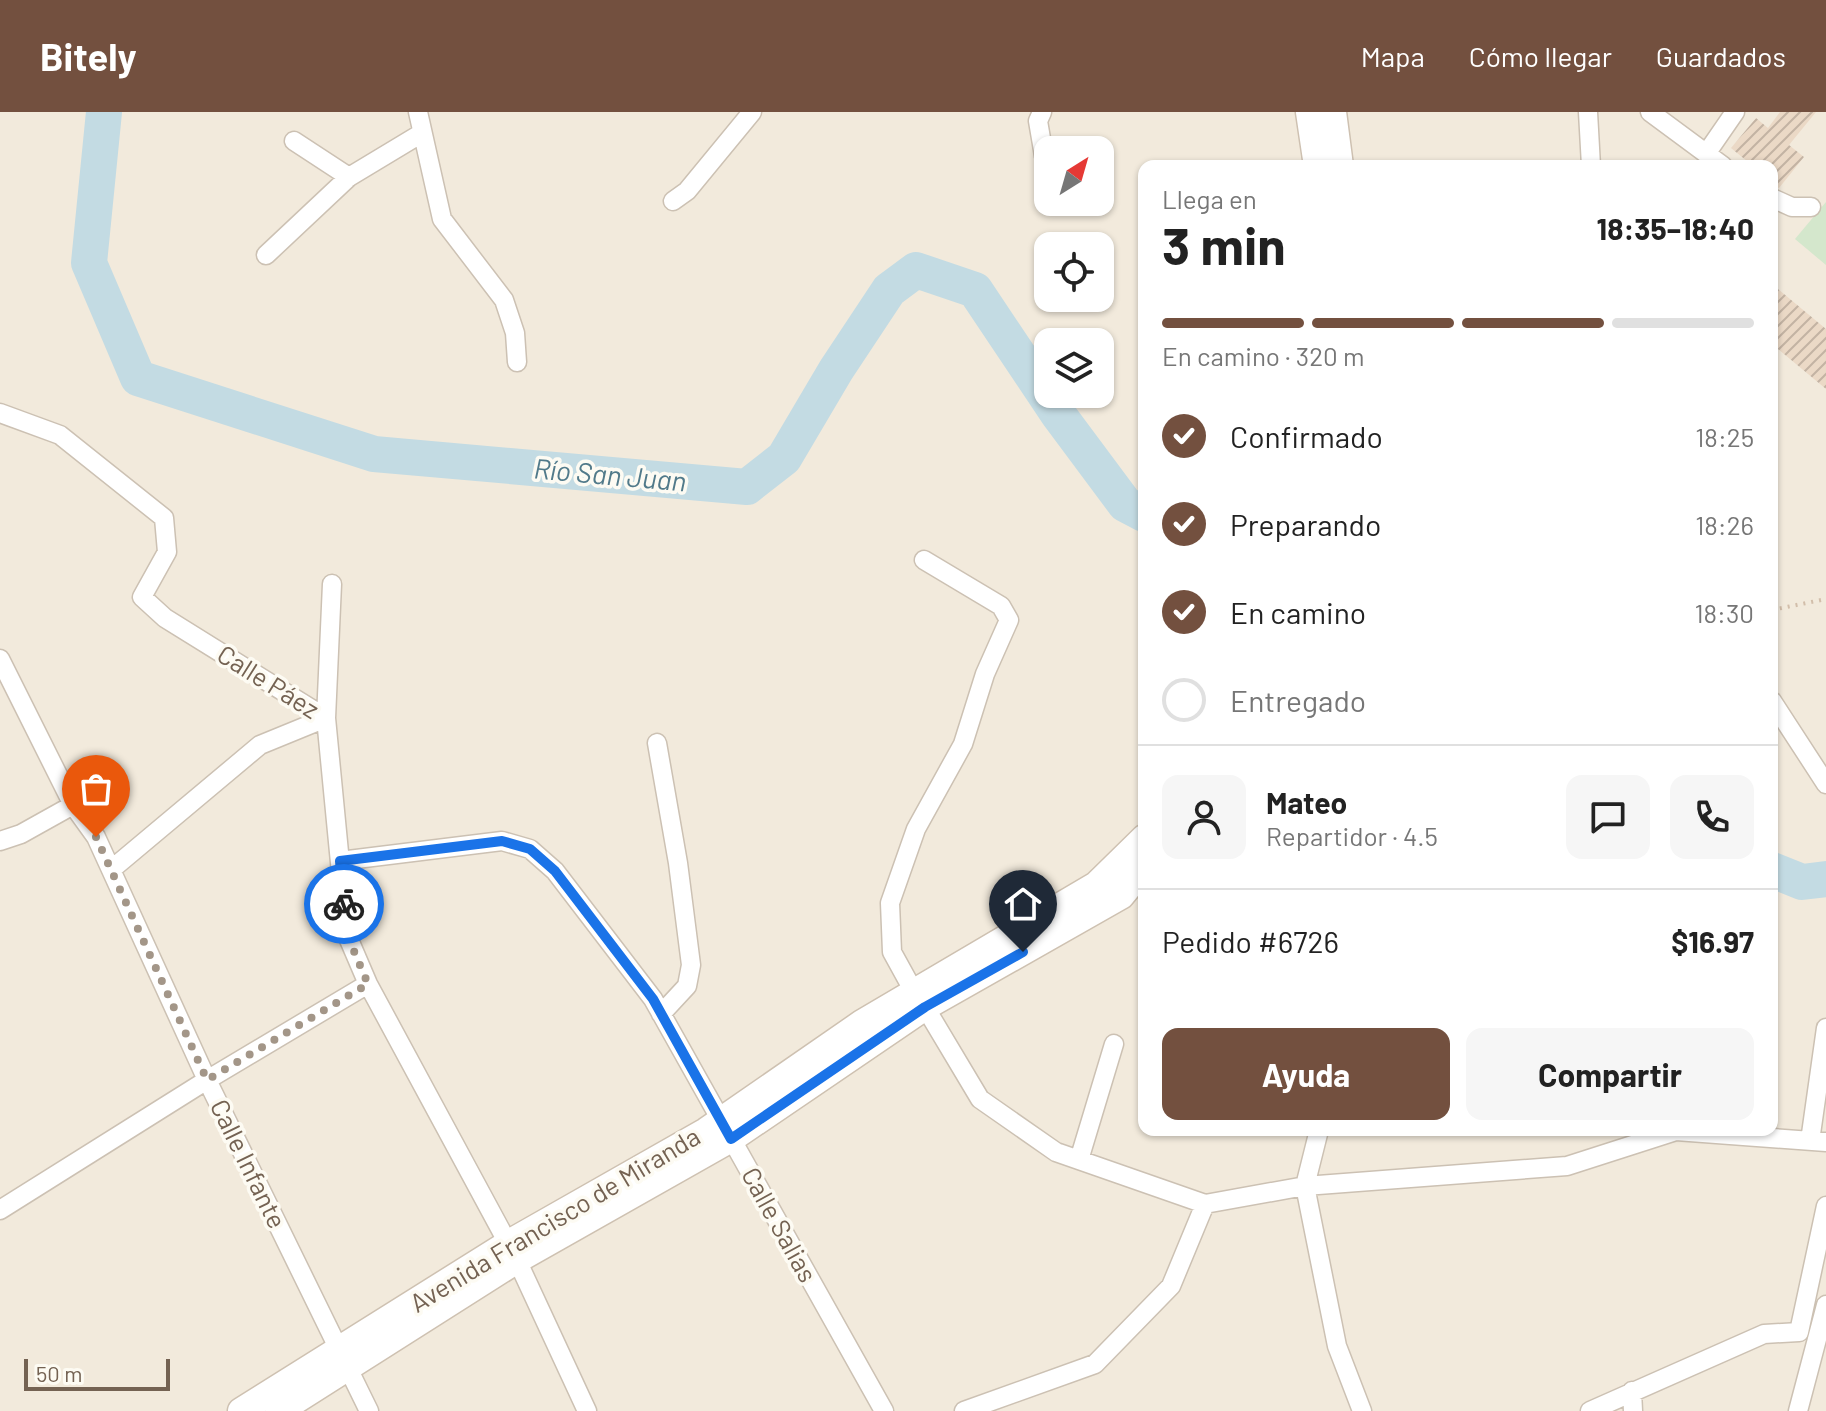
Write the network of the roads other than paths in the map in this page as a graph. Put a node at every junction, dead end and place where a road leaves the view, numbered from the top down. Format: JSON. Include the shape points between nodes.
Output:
{"nodes":[{"id":1,"x":418,"y":112,"type":"edge"},
{"id":2,"x":752,"y":112,"type":"edge"},
{"id":3,"x":1042,"y":112,"type":"edge"},
{"id":4,"x":1309,"y":112,"type":"edge"},
{"id":5,"x":1333,"y":112,"type":"edge"},
{"id":6,"x":1588,"y":112,"type":"edge"},
{"id":7,"x":1650,"y":112,"type":"edge"},
{"id":8,"x":1735,"y":112,"type":"edge"},
{"id":9,"x":422,"y":133,"type":"junction"},
{"id":10,"x":1041,"y":136,"type":"edge"},
{"id":11,"x":294,"y":141,"type":"dead end"},
{"id":12,"x":1706,"y":154,"type":"junction"},
{"id":13,"x":1316,"y":160,"type":"edge"},
{"id":14,"x":1339,"y":160,"type":"edge"},
{"id":15,"x":1591,"y":160,"type":"edge"},
{"id":16,"x":1714,"y":160,"type":"edge"},
{"id":17,"x":349,"y":177,"type":"junction"},
{"id":18,"x":673,"y":201,"type":"dead end"},
{"id":19,"x":1778,"y":201,"type":"edge"},
{"id":20,"x":1811,"y":207,"type":"dead end"},
{"id":21,"x":266,"y":255,"type":"dead end"},
{"id":22,"x":517,"y":362,"type":"dead end"},
{"id":23,"x":0,"y":413,"type":"edge"},
{"id":24,"x":924,"y":560,"type":"dead end"},
{"id":25,"x":332,"y":584,"type":"dead end"},
{"id":26,"x":0,"y":659,"type":"edge"},
{"id":27,"x":1778,"y":710,"type":"edge"},
{"id":28,"x":326,"y":718,"type":"junction"},
{"id":29,"x":657,"y":743,"type":"dead end"},
{"id":30,"x":1826,"y":783,"type":"edge"},
{"id":31,"x":73,"y":805,"type":"junction"},
{"id":32,"x":0,"y":841,"type":"edge"},
{"id":33,"x":1138,"y":844,"type":"edge"},
{"id":34,"x":340,"y":861,"type":"junction"},
{"id":35,"x":112,"y":869,"type":"junction"},
{"id":36,"x":1138,"y":875,"type":"edge"},
{"id":37,"x":368,"y":984,"type":"junction"},
{"id":38,"x":919,"y":1000,"type":"junction"},
{"id":39,"x":661,"y":1014,"type":"junction"},
{"id":40,"x":1826,"y":1028,"type":"edge"},
{"id":41,"x":1114,"y":1044,"type":"dead end"},
{"id":42,"x":207,"y":1080,"type":"junction"},
{"id":43,"x":727,"y":1129,"type":"junction"},
{"id":44,"x":1318,"y":1136,"type":"edge"},
{"id":45,"x":1660,"y":1136,"type":"edge"},
{"id":46,"x":1747,"y":1136,"type":"edge"},
{"id":47,"x":1818,"y":1141,"type":"edge"},
{"id":48,"x":1079,"y":1160,"type":"junction"},
{"id":49,"x":1305,"y":1186,"type":"junction"},
{"id":50,"x":1205,"y":1204,"type":"junction"},
{"id":51,"x":1826,"y":1206,"type":"edge"},
{"id":52,"x":0,"y":1210,"type":"edge"},
{"id":53,"x":513,"y":1251,"type":"junction"},
{"id":54,"x":1826,"y":1305,"type":"edge"},
{"id":55,"x":1799,"y":1332,"type":"junction"},
{"id":56,"x":344,"y":1358,"type":"junction"},
{"id":57,"x":1812,"y":1360,"type":"junction"},
{"id":58,"x":1632,"y":1391,"type":"junction"},
{"id":59,"x":241,"y":1411,"type":"edge"},
{"id":60,"x":279,"y":1411,"type":"edge"},
{"id":61,"x":369,"y":1411,"type":"edge"},
{"id":62,"x":587,"y":1411,"type":"edge"},
{"id":63,"x":884,"y":1411,"type":"edge"},
{"id":64,"x":964,"y":1411,"type":"edge"},
{"id":65,"x":1362,"y":1411,"type":"edge"},
{"id":66,"x":1590,"y":1411,"type":"edge"},
{"id":67,"x":1633,"y":1411,"type":"edge"},
{"id":68,"x":1798,"y":1411,"type":"edge"}],
"edges":[{"from":1,"to":9,"type":"street"},
{"from":2,"to":18,"type":"street"},
{"from":3,"to":10,"type":"street"},
{"from":4,"to":13,"type":"main road"},
{"from":5,"to":14,"type":"main road"},
{"from":6,"to":15,"type":"street"},
{"from":7,"to":12,"type":"street"},
{"from":8,"to":12,"type":"street"},
{"from":9,"to":17,"type":"street"},
{"from":9,"to":22,"type":"street","via":[[442,219],[504,300]]},
{"from":11,"to":17,"type":"street"},
{"from":12,"to":16,"type":"street"},
{"from":17,"to":21,"type":"street"},
{"from":19,"to":20,"type":"street"},
{"from":23,"to":28,"type":"street","name":"Calle Páez","via":[[60,435],[164,518],[167,552],[142,597],[165,618]]},
{"from":24,"to":38,"type":"street","via":[[1001,606],[1009,620],[963,744],[916,829],[890,903],[892,952]]},
{"from":25,"to":28,"type":"street"},
{"from":26,"to":31,"type":"street","name":"Calle Infante"},
{"from":27,"to":30,"type":"street"},
{"from":28,"to":34,"type":"street","name":"Calle Páez"},
{"from":28,"to":35,"type":"street","via":[[260,745]]},
{"from":29,"to":39,"type":"street","via":[[691,965],[687,986]]},
{"from":31,"to":32,"type":"street"},
{"from":31,"to":35,"type":"street","name":"Calle Infante"},
{"from":33,"to":38,"type":"main road","name":"Avenida Francisco de Miranda","via":[[1096,885]]},
{"from":34,"to":37,"type":"street","name":"Calle Páez","via":[[347,935]]},
{"from":34,"to":39,"type":"street","name":"Calle Salias","via":[[502,841],[530,849],[555,871]]},
{"from":35,"to":42,"type":"street","name":"Calle Infante"},
{"from":36,"to":38,"type":"main road","name":"Avenida Francisco de Miranda","via":[[1121,896]]},
{"from":37,"to":42,"type":"street"},
{"from":37,"to":53,"type":"street","name":"Calle Páez"},
{"from":38,"to":43,"type":"main road","name":"Avenida Francisco de Miranda"},
{"from":38,"to":48,"type":"street","via":[[980,1099],[1056,1152]]},
{"from":39,"to":43,"type":"street","name":"Calle Salias"},
{"from":40,"to":47,"type":"street"},
{"from":41,"to":48,"type":"street"},
{"from":42,"to":52,"type":"street"},
{"from":42,"to":56,"type":"street","name":"Calle Infante"},
{"from":43,"to":53,"type":"main road","name":"Avenida Francisco de Miranda"},
{"from":43,"to":63,"type":"street","name":"Calle Salias"},
{"from":44,"to":49,"type":"street"},
{"from":45,"to":49,"type":"street","via":[[1567,1166]]},
{"from":46,"to":47,"type":"street"},
{"from":48,"to":50,"type":"street"},
{"from":49,"to":50,"type":"street"},
{"from":49,"to":65,"type":"street","via":[[1337,1346]]},
{"from":50,"to":64,"type":"street","via":[[1171,1286],[1095,1364]]},
{"from":51,"to":55,"type":"street"},
{"from":53,"to":56,"type":"main road","name":"Avenida Francisco de Miranda"},
{"from":53,"to":62,"type":"street","name":"Calle Páez"},
{"from":54,"to":57,"type":"street"},
{"from":55,"to":57,"type":"street"},
{"from":55,"to":58,"type":"street","via":[[1764,1334]]},
{"from":56,"to":59,"type":"main road","name":"Avenida Francisco de Miranda"},
{"from":56,"to":60,"type":"main road","name":"Avenida Francisco de Miranda"},
{"from":56,"to":61,"type":"street","name":"Calle Infante"},
{"from":57,"to":68,"type":"street"},
{"from":58,"to":66,"type":"street"},
{"from":58,"to":67,"type":"street"}]}
